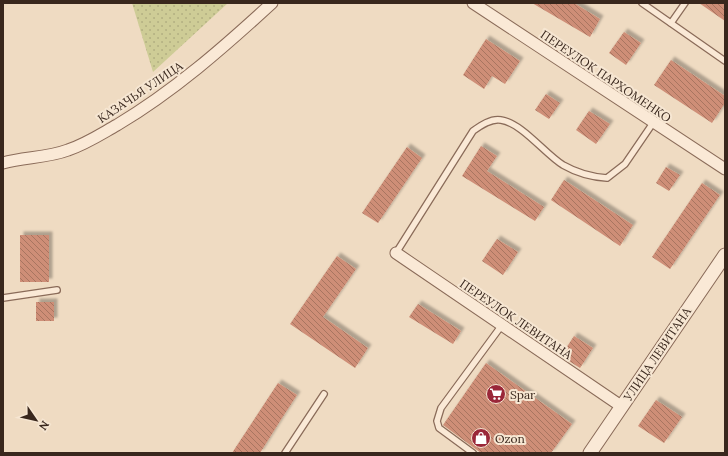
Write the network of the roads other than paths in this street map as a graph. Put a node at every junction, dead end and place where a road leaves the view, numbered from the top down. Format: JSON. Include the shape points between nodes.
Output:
{"nodes":[{"id":1,"x":272,"y":3,"type":"edge"},
{"id":2,"x":473,"y":3,"type":"edge"},
{"id":3,"x":642,"y":3,"type":"edge"},
{"id":4,"x":685,"y":3,"type":"edge"},
{"id":5,"x":671,"y":23,"type":"junction"},
{"id":6,"x":725,"y":61,"type":"edge"},
{"id":7,"x":653,"y":123,"type":"junction"},
{"id":8,"x":3,"y":163,"type":"edge"},
{"id":9,"x":725,"y":169,"type":"edge"},
{"id":10,"x":396,"y":253,"type":"joint"},
{"id":11,"x":725,"y":255,"type":"edge"},
{"id":12,"x":57,"y":290,"type":"dead end"},
{"id":13,"x":3,"y":298,"type":"edge"},
{"id":14,"x":502,"y":325,"type":"junction"},
{"id":15,"x":324,"y":394,"type":"dead end"},
{"id":16,"x":621,"y":406,"type":"junction"},
{"id":17,"x":286,"y":453,"type":"edge"},
{"id":18,"x":473,"y":453,"type":"edge"},
{"id":19,"x":590,"y":453,"type":"edge"}],
"edges":[{"from":1,"to":8,"type":"street","name":"КАЗАЧЬЯ УЛИЦА","via":[[218,52],[166,93],[127,119],[67,151]]},
{"from":2,"to":7,"type":"street","name":"ПЕРЕУЛОК ПАРХОМЕНКО"},
{"from":3,"to":5,"type":"lane"},
{"from":4,"to":5,"type":"lane"},
{"from":5,"to":6,"type":"lane"},
{"from":7,"to":9,"type":"street","name":"ПЕРЕУЛОК ПАРХОМЕНКО"},
{"from":7,"to":10,"type":"lane","via":[[625,164],[607,178],[588,176],[562,165],[518,128],[500,120],[485,123],[473,132]]},
{"from":10,"to":14,"type":"street","name":"ПЕРЕУЛОК ЛЕВИТАНА"},
{"from":11,"to":16,"type":"street","name":"УЛИЦА ЛЕВИТАНА"},
{"from":12,"to":13,"type":"lane"},
{"from":14,"to":16,"type":"street","name":"ПЕРЕУЛОК ЛЕВИТАНА"},
{"from":14,"to":18,"type":"lane","via":[[441,408],[437,421],[439,428]]},
{"from":15,"to":17,"type":"lane"},
{"from":16,"to":19,"type":"street","name":"УЛИЦА ЛЕВИТАНА"}]}
